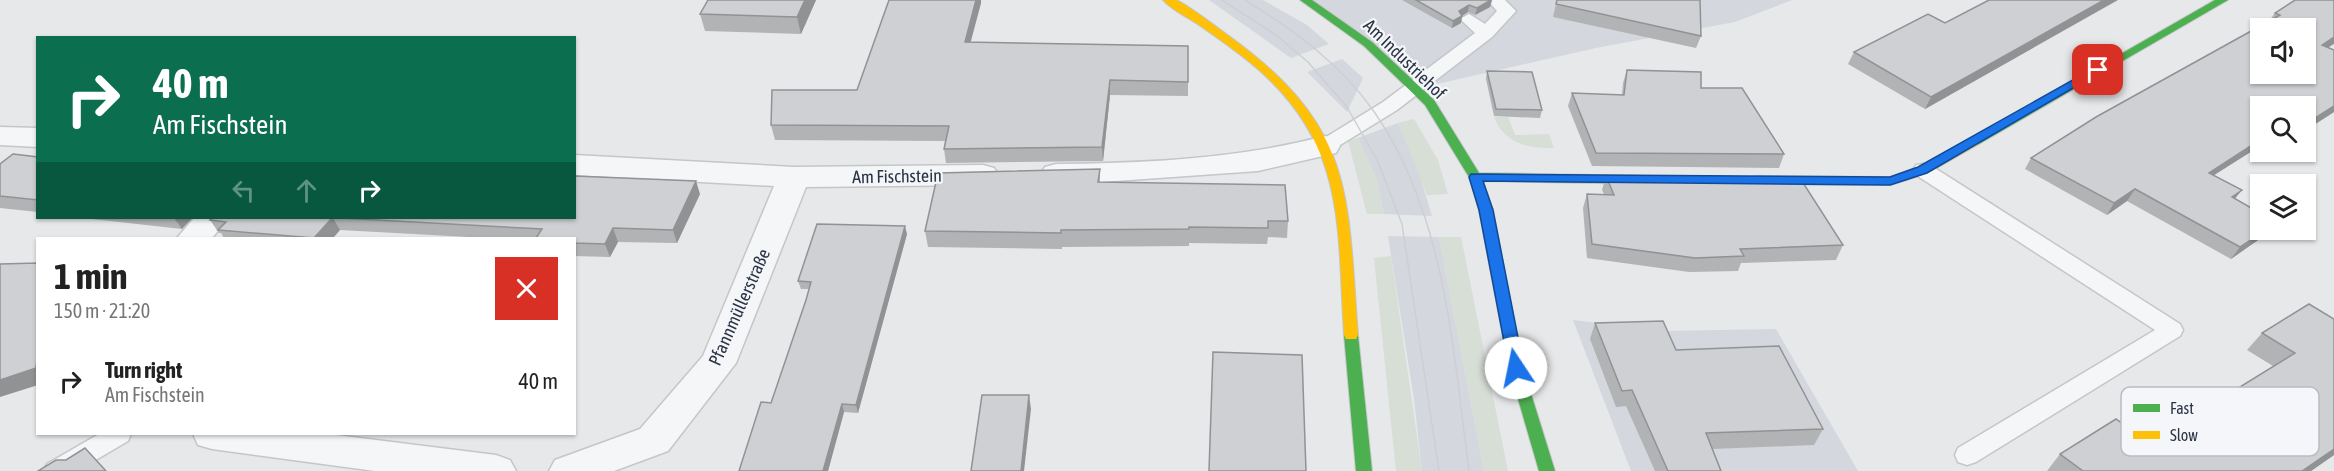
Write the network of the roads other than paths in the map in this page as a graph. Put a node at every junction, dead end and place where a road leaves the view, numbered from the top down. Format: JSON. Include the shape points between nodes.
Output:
{"nodes":[{"id":1,"x":1168,"y":0,"type":"edge"},
{"id":2,"x":1305,"y":0,"type":"edge"},
{"id":3,"x":2223,"y":0,"type":"edge"},
{"id":4,"x":1508,"y":5,"type":"edge"},
{"id":5,"x":1469,"y":19,"type":"edge"},
{"id":6,"x":1486,"y":33,"type":"junction"},
{"id":7,"x":1415,"y":88,"type":"junction"},
{"id":8,"x":0,"y":136,"type":"edge"},
{"id":9,"x":36,"y":138,"type":"edge"},
{"id":10,"x":1325,"y":146,"type":"junction"},
{"id":11,"x":576,"y":165,"type":"edge"},
{"id":12,"x":1923,"y":170,"type":"junction"},
{"id":13,"x":794,"y":177,"type":"junction"},
{"id":14,"x":1476,"y":177,"type":"junction"},
{"id":15,"x":1669,"y":180,"type":"edge"},
{"id":16,"x":1740,"y":180,"type":"edge"},
{"id":17,"x":212,"y":219,"type":"edge"},
{"id":18,"x":194,"y":237,"type":"edge"},
{"id":19,"x":117,"y":435,"type":"edge"},
{"id":20,"x":220,"y":435,"type":"edge"},
{"id":21,"x":1967,"y":455,"type":"dead end"},
{"id":22,"x":56,"y":471,"type":"edge"},
{"id":23,"x":496,"y":471,"type":"edge"},
{"id":24,"x":569,"y":471,"type":"edge"},
{"id":25,"x":1364,"y":471,"type":"edge"},
{"id":26,"x":1547,"y":471,"type":"edge"}],
"edges":[{"from":1,"to":10,"type":"main road","via":[[1221,36],[1277,84],[1298,106]]},
{"from":2,"to":7,"type":"main road","name":"Am Industriehof","via":[[1368,44]]},
{"from":3,"to":12,"type":"main road"},
{"from":4,"to":6,"type":"lane"},
{"from":5,"to":6,"type":"lane"},
{"from":6,"to":7,"type":"lane"},
{"from":7,"to":10,"type":"lane"},
{"from":7,"to":14,"type":"main road","name":"Am Industriehof","via":[[1430,103]]},
{"from":8,"to":9,"type":"street"},
{"from":10,"to":13,"type":"street","name":"Am Fischstein","via":[[1253,162],[1097,174]]},
{"from":10,"to":25,"type":"main road","via":[[1342,230]]},
{"from":11,"to":13,"type":"street","name":"Am Fischstein"},
{"from":12,"to":16,"type":"main road","via":[[1890,181]]},
{"from":12,"to":21,"type":"lane","via":[[2172,330]]},
{"from":13,"to":24,"type":"street","name":"Pfannmüllerstraße","via":[[718,363],[654,440]]},
{"from":14,"to":15,"type":"main road"},
{"from":14,"to":26,"type":"main road","name":"Am Industriehof","via":[[1486,210],[1516,368]]},
{"from":17,"to":18,"type":"street"},
{"from":19,"to":22,"type":"lane"},
{"from":20,"to":23,"type":"street"}]}
